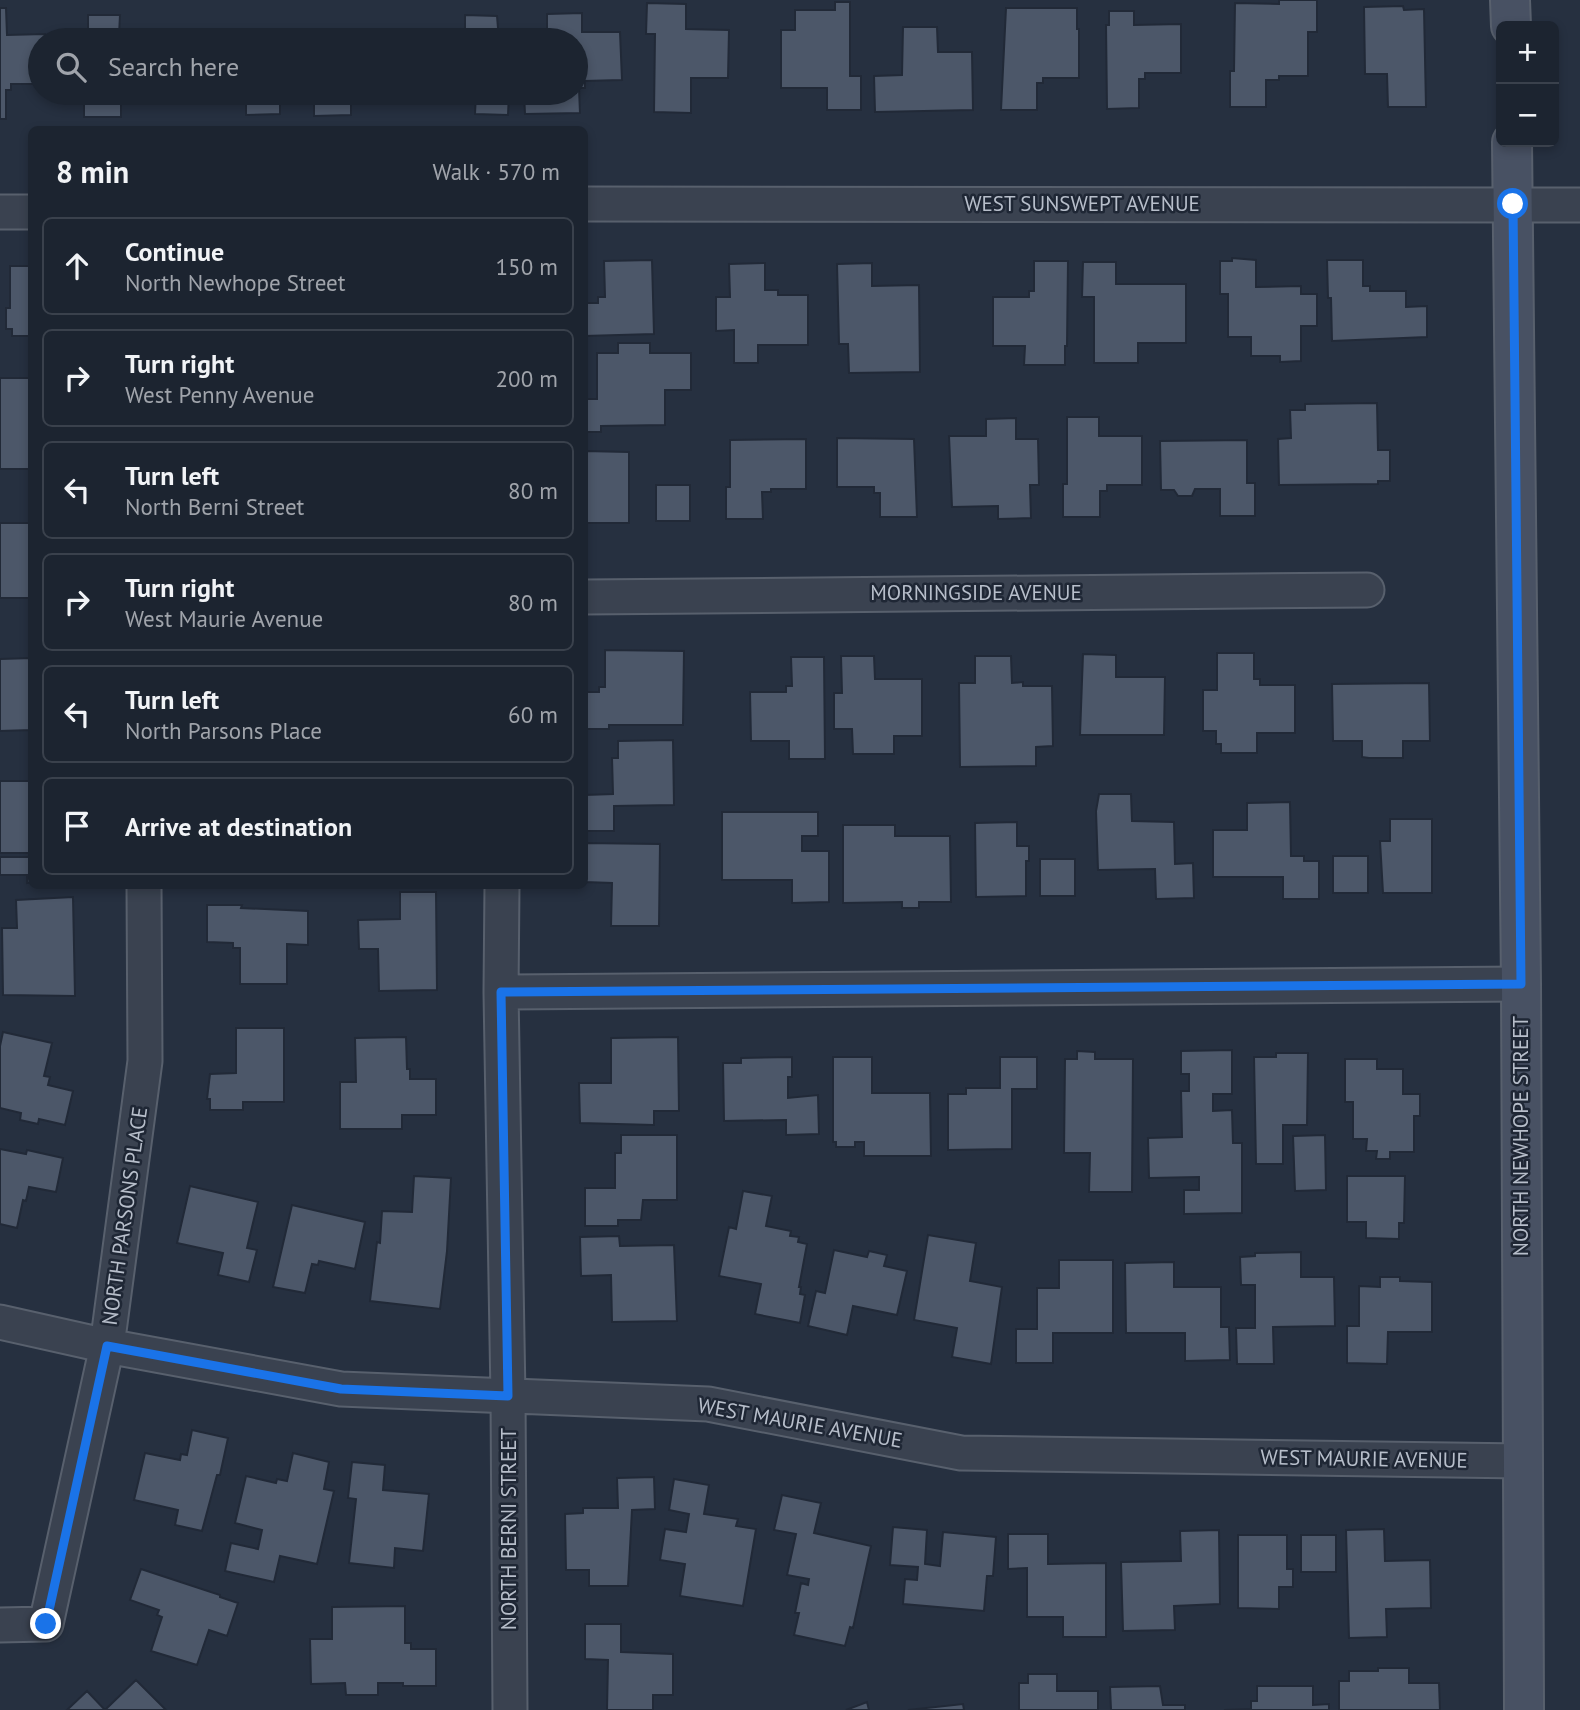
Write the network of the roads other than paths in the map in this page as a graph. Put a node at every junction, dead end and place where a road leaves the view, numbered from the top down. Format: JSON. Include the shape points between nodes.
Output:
{"nodes":[{"id":1,"x":1510,"y":0,"type":"edge"},
{"id":2,"x":1511,"y":21,"type":"edge"},
{"id":3,"x":1512,"y":147,"type":"edge"},
{"id":4,"x":588,"y":204,"type":"edge"},
{"id":5,"x":1513,"y":204,"type":"junction"},
{"id":6,"x":1580,"y":205,"type":"edge"},
{"id":7,"x":0,"y":212,"type":"edge"},
{"id":8,"x":28,"y":212,"type":"edge"},
{"id":9,"x":1367,"y":590,"type":"dead end"},
{"id":10,"x":588,"y":597,"type":"edge"},
{"id":11,"x":144,"y":889,"type":"edge"},
{"id":12,"x":502,"y":889,"type":"edge"},
{"id":13,"x":1521,"y":984,"type":"junction"},
{"id":14,"x":501,"y":992,"type":"junction"},
{"id":15,"x":0,"y":1322,"type":"edge"},
{"id":16,"x":107,"y":1346,"type":"junction"},
{"id":17,"x":508,"y":1396,"type":"junction"},
{"id":18,"x":1523,"y":1461,"type":"junction"},
{"id":19,"x":0,"y":1625,"type":"edge"},
{"id":20,"x":510,"y":1710,"type":"edge"},
{"id":21,"x":1524,"y":1710,"type":"edge"}],
"edges":[{"from":1,"to":2,"type":"street"},
{"from":3,"to":5,"type":"street","name":"NORTH NEWHOPE STREET"},
{"from":4,"to":5,"type":"street","name":"WEST SUNSWEPT AVENUE"},
{"from":5,"to":6,"type":"street","name":"WEST SUNSWEPT AVENUE"},
{"from":5,"to":13,"type":"street","name":"NORTH NEWHOPE STREET"},
{"from":7,"to":8,"type":"street"},
{"from":9,"to":10,"type":"street","name":"MORNINGSIDE AVENUE"},
{"from":11,"to":16,"type":"street","name":"NORTH PARSONS PLACE","via":[[145,1061]]},
{"from":12,"to":14,"type":"street","name":"NORTH BERNI STREET"},
{"from":13,"to":14,"type":"street"},
{"from":13,"to":18,"type":"street","name":"NORTH NEWHOPE STREET"},
{"from":14,"to":17,"type":"street","name":"NORTH BERNI STREET"},
{"from":15,"to":16,"type":"street","name":"WEST MAURIE AVENUE"},
{"from":16,"to":17,"type":"street","name":"WEST MAURIE AVENUE","via":[[341,1389]]},
{"from":16,"to":19,"type":"street","name":"NORTH PARSONS PLACE","via":[[46,1624]]},
{"from":17,"to":18,"type":"street","name":"WEST MAURIE AVENUE","via":[[708,1404],[961,1453]]},
{"from":17,"to":20,"type":"street","name":"NORTH BERNI STREET"},
{"from":18,"to":21,"type":"street","name":"NORTH NEWHOPE STREET"}]}
